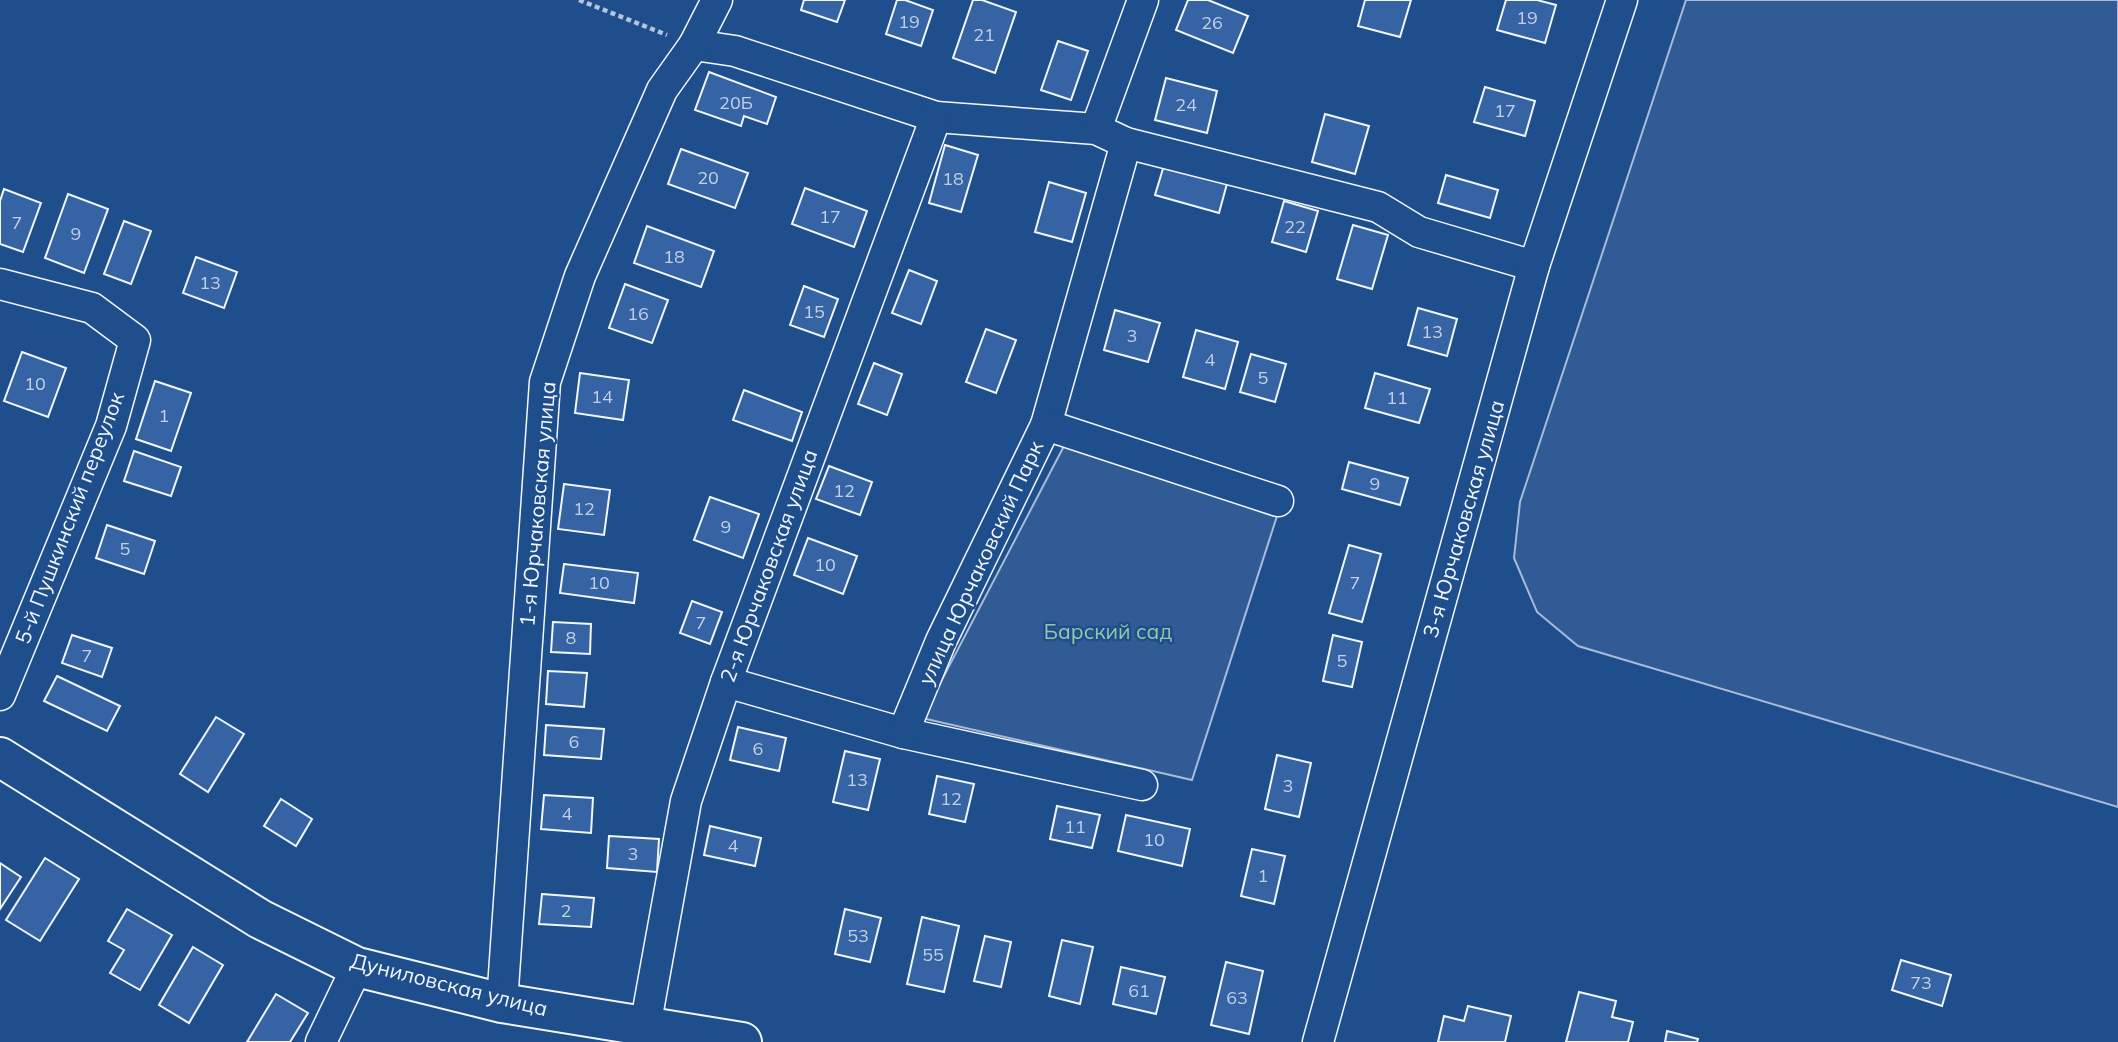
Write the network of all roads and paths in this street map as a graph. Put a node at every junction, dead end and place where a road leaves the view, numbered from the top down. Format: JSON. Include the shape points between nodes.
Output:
{"nodes":[{"id":1,"x":579,"y":0,"type":"edge"},
{"id":2,"x":717,"y":0,"type":"edge"},
{"id":3,"x":1143,"y":0,"type":"edge"},
{"id":4,"x":1622,"y":0,"type":"edge"},
{"id":5,"x":694,"y":46,"type":"junction"},
{"id":6,"x":936,"y":117,"type":"junction"},
{"id":7,"x":1096,"y":129,"type":"junction"},
{"id":8,"x":1126,"y":144,"type":"junction"},
{"id":9,"x":1534,"y":267,"type":"junction"},
{"id":10,"x":0,"y":284,"type":"edge"},
{"id":11,"x":1046,"y":425,"type":"junction"},
{"id":12,"x":1278,"y":501,"type":"dead end"},
{"id":13,"x":726,"y":682,"type":"junction"},
{"id":14,"x":0,"y":695,"type":"edge"},
{"id":15,"x":903,"y":733,"type":"junction"},
{"id":16,"x":0,"y":757,"type":"edge"},
{"id":17,"x":1142,"y":785,"type":"dead end"},
{"id":18,"x":357,"y":967,"type":"junction"},
{"id":19,"x":502,"y":1003,"type":"junction"},
{"id":20,"x":645,"y":1027,"type":"junction"},
{"id":21,"x":321,"y":1042,"type":"edge"},
{"id":22,"x":742,"y":1042,"type":"edge"},
{"id":23,"x":1318,"y":1042,"type":"edge"}],
"edges":[{"from":1,"to":5,"type":"path"},
{"from":2,"to":5,"type":"street","name":"1-я Юрчаковская улица"},
{"from":3,"to":7,"type":"street"},
{"from":4,"to":9,"type":"street","name":"3-я Юрчаковская улица"},
{"from":5,"to":6,"type":"street","via":[[735,51]]},
{"from":5,"to":19,"type":"street","name":"1-я Юрчаковская улица","via":[[662,90],[580,276],[545,382]]},
{"from":6,"to":7,"type":"street"},
{"from":6,"to":13,"type":"street","name":"2-я Юрчаковская улица"},
{"from":7,"to":8,"type":"street"},
{"from":8,"to":9,"type":"street","via":[[1378,207],[1419,232]]},
{"from":8,"to":11,"type":"street"},
{"from":9,"to":23,"type":"street","name":"3-я Юрчаковская улица"},
{"from":10,"to":14,"type":"street","name":"5-й Пушкинский переулок","via":[[92,308],[135,340],[111,426]]},
{"from":11,"to":12,"type":"street","name":"улица Юрчаковский Парк"},
{"from":11,"to":15,"type":"street","name":"улица Юрчаковский Парк","via":[[941,641]]},
{"from":13,"to":15,"type":"street"},
{"from":13,"to":20,"type":"street","name":"2-я Юрчаковская улица","via":[[686,801]]},
{"from":15,"to":17,"type":"street"},
{"from":16,"to":18,"type":"main road","name":"Дуниловская улица","via":[[260,919]]},
{"from":18,"to":19,"type":"main road","name":"Дуниловская улица"},
{"from":18,"to":21,"type":"street"},
{"from":19,"to":20,"type":"main road","name":"Дуниловская улица"},
{"from":20,"to":22,"type":"main road","name":"Дуниловская улица"}]}
